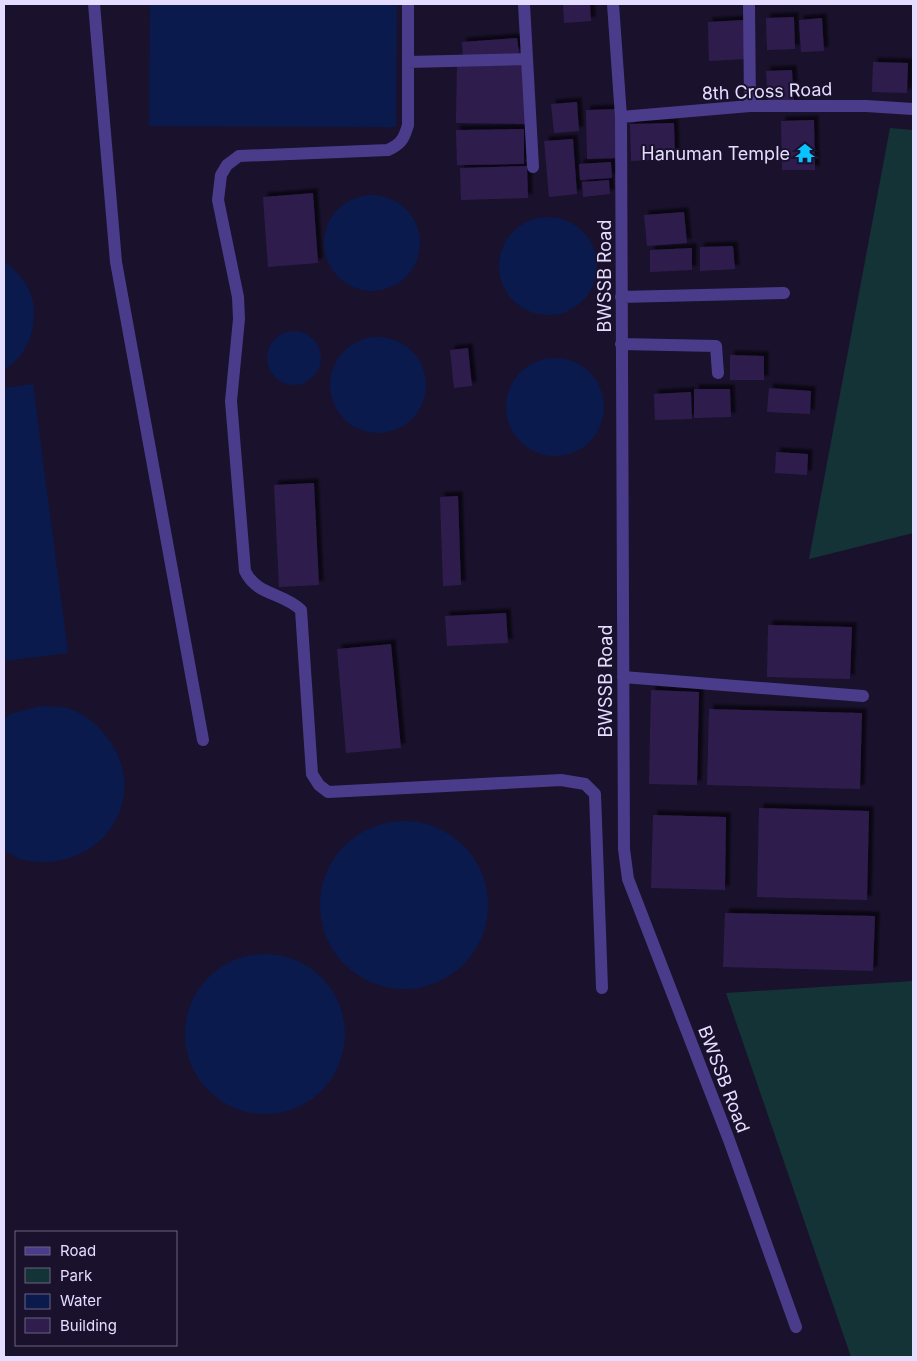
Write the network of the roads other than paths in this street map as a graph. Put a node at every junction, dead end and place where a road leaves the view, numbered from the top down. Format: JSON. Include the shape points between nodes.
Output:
{"nodes":[{"id":1,"x":94,"y":4,"type":"edge"},
{"id":2,"x":408,"y":4,"type":"edge"},
{"id":3,"x":524,"y":4,"type":"edge"},
{"id":4,"x":613,"y":4,"type":"edge"},
{"id":5,"x":749,"y":4,"type":"edge"},
{"id":6,"x":527,"y":59,"type":"junction"},
{"id":7,"x":408,"y":62,"type":"junction"},
{"id":8,"x":750,"y":106,"type":"junction"},
{"id":9,"x":913,"y":109,"type":"edge"},
{"id":10,"x":621,"y":117,"type":"junction"},
{"id":11,"x":533,"y":168,"type":"dead end"},
{"id":12,"x":784,"y":293,"type":"dead end"},
{"id":13,"x":621,"y":297,"type":"junction"},
{"id":14,"x":621,"y":344,"type":"junction"},
{"id":15,"x":718,"y":373,"type":"dead end"},
{"id":16,"x":624,"y":677,"type":"junction"},
{"id":17,"x":863,"y":696,"type":"dead end"},
{"id":18,"x":203,"y":740,"type":"dead end"},
{"id":19,"x":602,"y":988,"type":"dead end"},
{"id":20,"x":796,"y":1327,"type":"dead end"}],
"edges":[{"from":1,"to":18,"type":"street","via":[[116,262]]},
{"from":2,"to":7,"type":"street"},
{"from":3,"to":6,"type":"street"},
{"from":4,"to":10,"type":"street","name":"BWSSB Road"},
{"from":5,"to":8,"type":"street"},
{"from":6,"to":7,"type":"street"},
{"from":6,"to":11,"type":"street"},
{"from":7,"to":19,"type":"street","via":[[408,125],[399,145],[388,150],[239,156],[227,165],[221,175],[218,200],[238,297],[231,401],[245,571],[255,587],[291,600],[301,610],[312,774],[328,792],[561,780],[585,784],[595,794]]},
{"from":8,"to":9,"type":"street","name":"8th Cross Road"},
{"from":8,"to":10,"type":"street","name":"8th Cross Road"},
{"from":10,"to":13,"type":"street","name":"BWSSB Road"},
{"from":12,"to":13,"type":"street"},
{"from":13,"to":14,"type":"street","name":"BWSSB Road"},
{"from":14,"to":15,"type":"street","via":[[716,346]]},
{"from":14,"to":16,"type":"street","name":"BWSSB Road"},
{"from":16,"to":17,"type":"street"},
{"from":16,"to":20,"type":"street","name":"BWSSB Road","via":[[622,811],[628,879],[729,1140]]}]}
